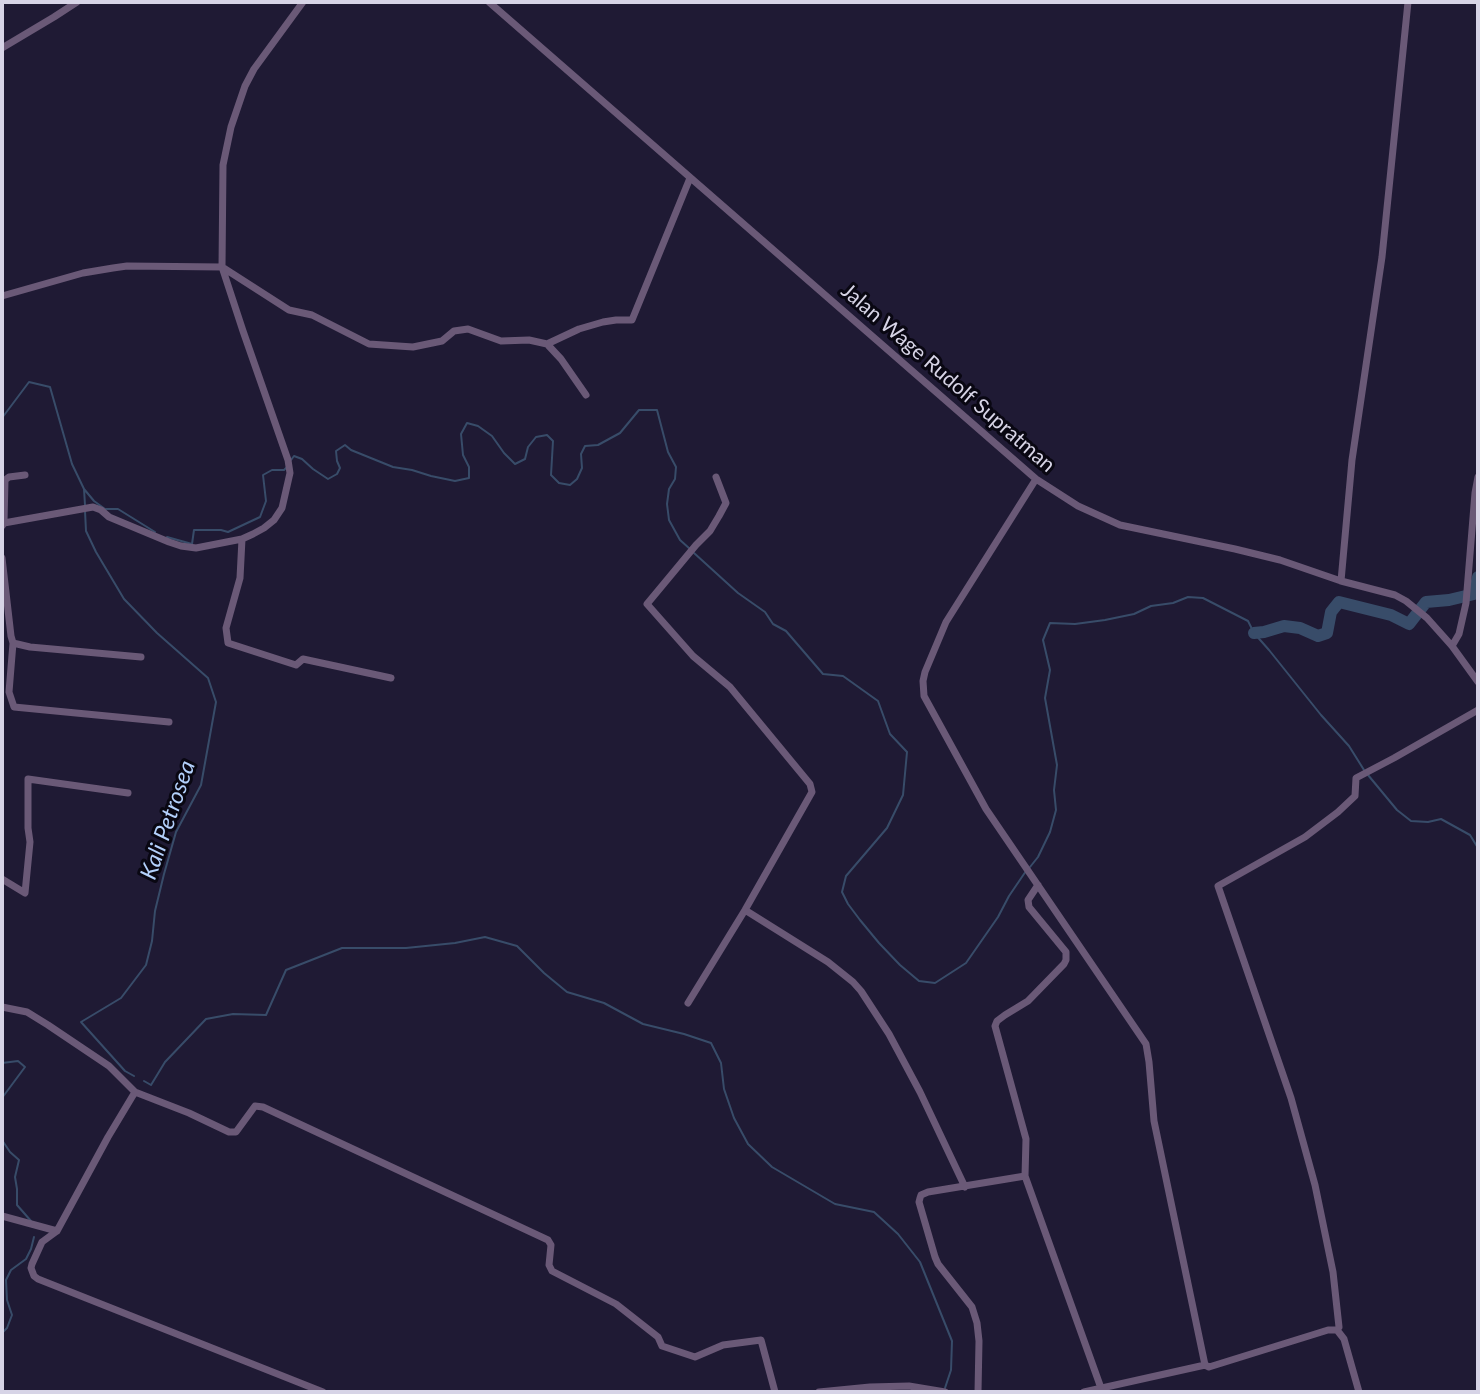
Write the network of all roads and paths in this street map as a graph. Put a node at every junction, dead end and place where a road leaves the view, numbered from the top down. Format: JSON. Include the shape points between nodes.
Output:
{"nodes":[{"id":1,"x":77,"y":2,"type":"edge"},
{"id":2,"x":303,"y":2,"type":"edge"},
{"id":3,"x":489,"y":2,"type":"edge"},
{"id":4,"x":1408,"y":2,"type":"edge"},
{"id":5,"x":2,"y":48,"type":"edge"},
{"id":6,"x":690,"y":178,"type":"junction"},
{"id":7,"x":222,"y":267,"type":"junction"},
{"id":8,"x":2,"y":296,"type":"edge"},
{"id":9,"x":547,"y":344,"type":"junction"},
{"id":10,"x":586,"y":395,"type":"dead end"},
{"id":11,"x":25,"y":475,"type":"dead end"},
{"id":12,"x":716,"y":477,"type":"dead end"},
{"id":13,"x":1478,"y":477,"type":"edge"},
{"id":14,"x":1036,"y":479,"type":"junction"},
{"id":15,"x":3,"y":525,"type":"edge"},
{"id":16,"x":242,"y":539,"type":"junction"},
{"id":17,"x":2,"y":558,"type":"edge"},
{"id":18,"x":1341,"y":581,"type":"junction"},
{"id":19,"x":13,"y":643,"type":"junction"},
{"id":20,"x":1452,"y":646,"type":"junction"},
{"id":21,"x":141,"y":657,"type":"dead end"},
{"id":22,"x":390,"y":678,"type":"dead end"},
{"id":23,"x":1478,"y":682,"type":"edge"},
{"id":24,"x":1478,"y":710,"type":"edge"},
{"id":25,"x":169,"y":722,"type":"dead end"},
{"id":26,"x":128,"y":793,"type":"dead end"},
{"id":27,"x":2,"y":879,"type":"edge"},
{"id":28,"x":1036,"y":883,"type":"junction"},
{"id":29,"x":745,"y":910,"type":"junction"},
{"id":30,"x":688,"y":1003,"type":"dead end"},
{"id":31,"x":2,"y":1007,"type":"edge"},
{"id":32,"x":135,"y":1092,"type":"junction"},
{"id":33,"x":1025,"y":1176,"type":"junction"},
{"id":34,"x":965,"y":1186,"type":"junction"},
{"id":35,"x":2,"y":1216,"type":"edge"},
{"id":36,"x":57,"y":1231,"type":"junction"},
{"id":37,"x":1339,"y":1327,"type":"dead end"},
{"id":38,"x":1205,"y":1365,"type":"junction"},
{"id":39,"x":1101,"y":1388,"type":"junction"},
{"id":40,"x":323,"y":1392,"type":"edge"},
{"id":41,"x":775,"y":1392,"type":"edge"},
{"id":42,"x":819,"y":1392,"type":"edge"},
{"id":43,"x":944,"y":1392,"type":"edge"},
{"id":44,"x":978,"y":1392,"type":"edge"},
{"id":45,"x":1084,"y":1392,"type":"edge"},
{"id":46,"x":1359,"y":1392,"type":"edge"}],
"edges":[{"from":1,"to":5,"type":"street"},
{"from":2,"to":7,"type":"street","via":[[254,69],[225,146]]},
{"from":3,"to":6,"type":"street","name":"Jalan Wage Rudolf Supratman"},
{"from":4,"to":18,"type":"street"},
{"from":6,"to":9,"type":"street","via":[[632,320],[603,322]]},
{"from":6,"to":14,"type":"street","name":"Jalan Wage Rudolf Supratman"},
{"from":7,"to":8,"type":"street","via":[[127,266]]},
{"from":7,"to":9,"type":"street","via":[[289,310],[312,315],[369,344],[413,347],[468,329],[501,341]]},
{"from":7,"to":16,"type":"street","via":[[290,469],[282,508],[274,520]]},
{"from":9,"to":10,"type":"street"},
{"from":11,"to":15,"type":"street","via":[[5,480]]},
{"from":12,"to":29,"type":"street","via":[[726,503],[710,531],[648,604],[686,649],[730,687],[810,784],[812,792]]},
{"from":13,"to":20,"type":"street","via":[[1469,586]]},
{"from":14,"to":18,"type":"street","name":"Jalan Wage Rudolf Supratman","via":[[1078,506],[1120,525],[1235,548]]},
{"from":14,"to":28,"type":"street","via":[[946,622],[925,672],[923,690],[986,809]]},
{"from":15,"to":16,"type":"street","via":[[89,508],[181,546],[196,548]]},
{"from":16,"to":22,"type":"street","via":[[240,578],[226,628],[228,643],[296,665],[303,659]]},
{"from":17,"to":19,"type":"street"},
{"from":18,"to":20,"type":"street","name":"Jalan Wage Rudolf Supratman","via":[[1412,604]]},
{"from":19,"to":21,"type":"street"},
{"from":19,"to":25,"type":"street","via":[[9,692],[14,707]]},
{"from":20,"to":23,"type":"street","name":"Jalan Wage Rudolf Supratman"},
{"from":24,"to":37,"type":"street","via":[[1356,778],[1355,796],[1338,812],[1305,837],[1218,886],[1291,1098],[1315,1185]]},
{"from":26,"to":27,"type":"street","via":[[28,779],[30,842],[24,893]]},
{"from":28,"to":33,"type":"street","via":[[1029,907],[1066,951],[1066,960],[1028,1001],[995,1026],[1026,1139]]},
{"from":28,"to":38,"type":"street","via":[[1146,1044],[1154,1122]]},
{"from":29,"to":30,"type":"street"},
{"from":29,"to":34,"type":"street","via":[[828,962],[861,991],[920,1092]]},
{"from":31,"to":32,"type":"street","via":[[27,1012],[48,1025],[109,1066]]},
{"from":32,"to":36,"type":"street"},
{"from":32,"to":41,"type":"street","via":[[232,1134],[258,1105],[408,1173],[548,1240],[552,1271],[616,1304],[658,1337],[662,1346],[695,1357],[723,1345],[761,1340]]},
{"from":33,"to":34,"type":"street"},
{"from":33,"to":39,"type":"street"},
{"from":34,"to":44,"type":"street","via":[[928,1192],[919,1202],[931,1249],[972,1307],[979,1341]]},
{"from":35,"to":36,"type":"street"},
{"from":36,"to":40,"type":"street","via":[[42,1242],[32,1264],[38,1279]]},
{"from":38,"to":39,"type":"street"},
{"from":38,"to":46,"type":"street","via":[[1337,1330],[1344,1339]]},
{"from":39,"to":45,"type":"street"},
{"from":42,"to":43,"type":"street","via":[[909,1386]]}]}
